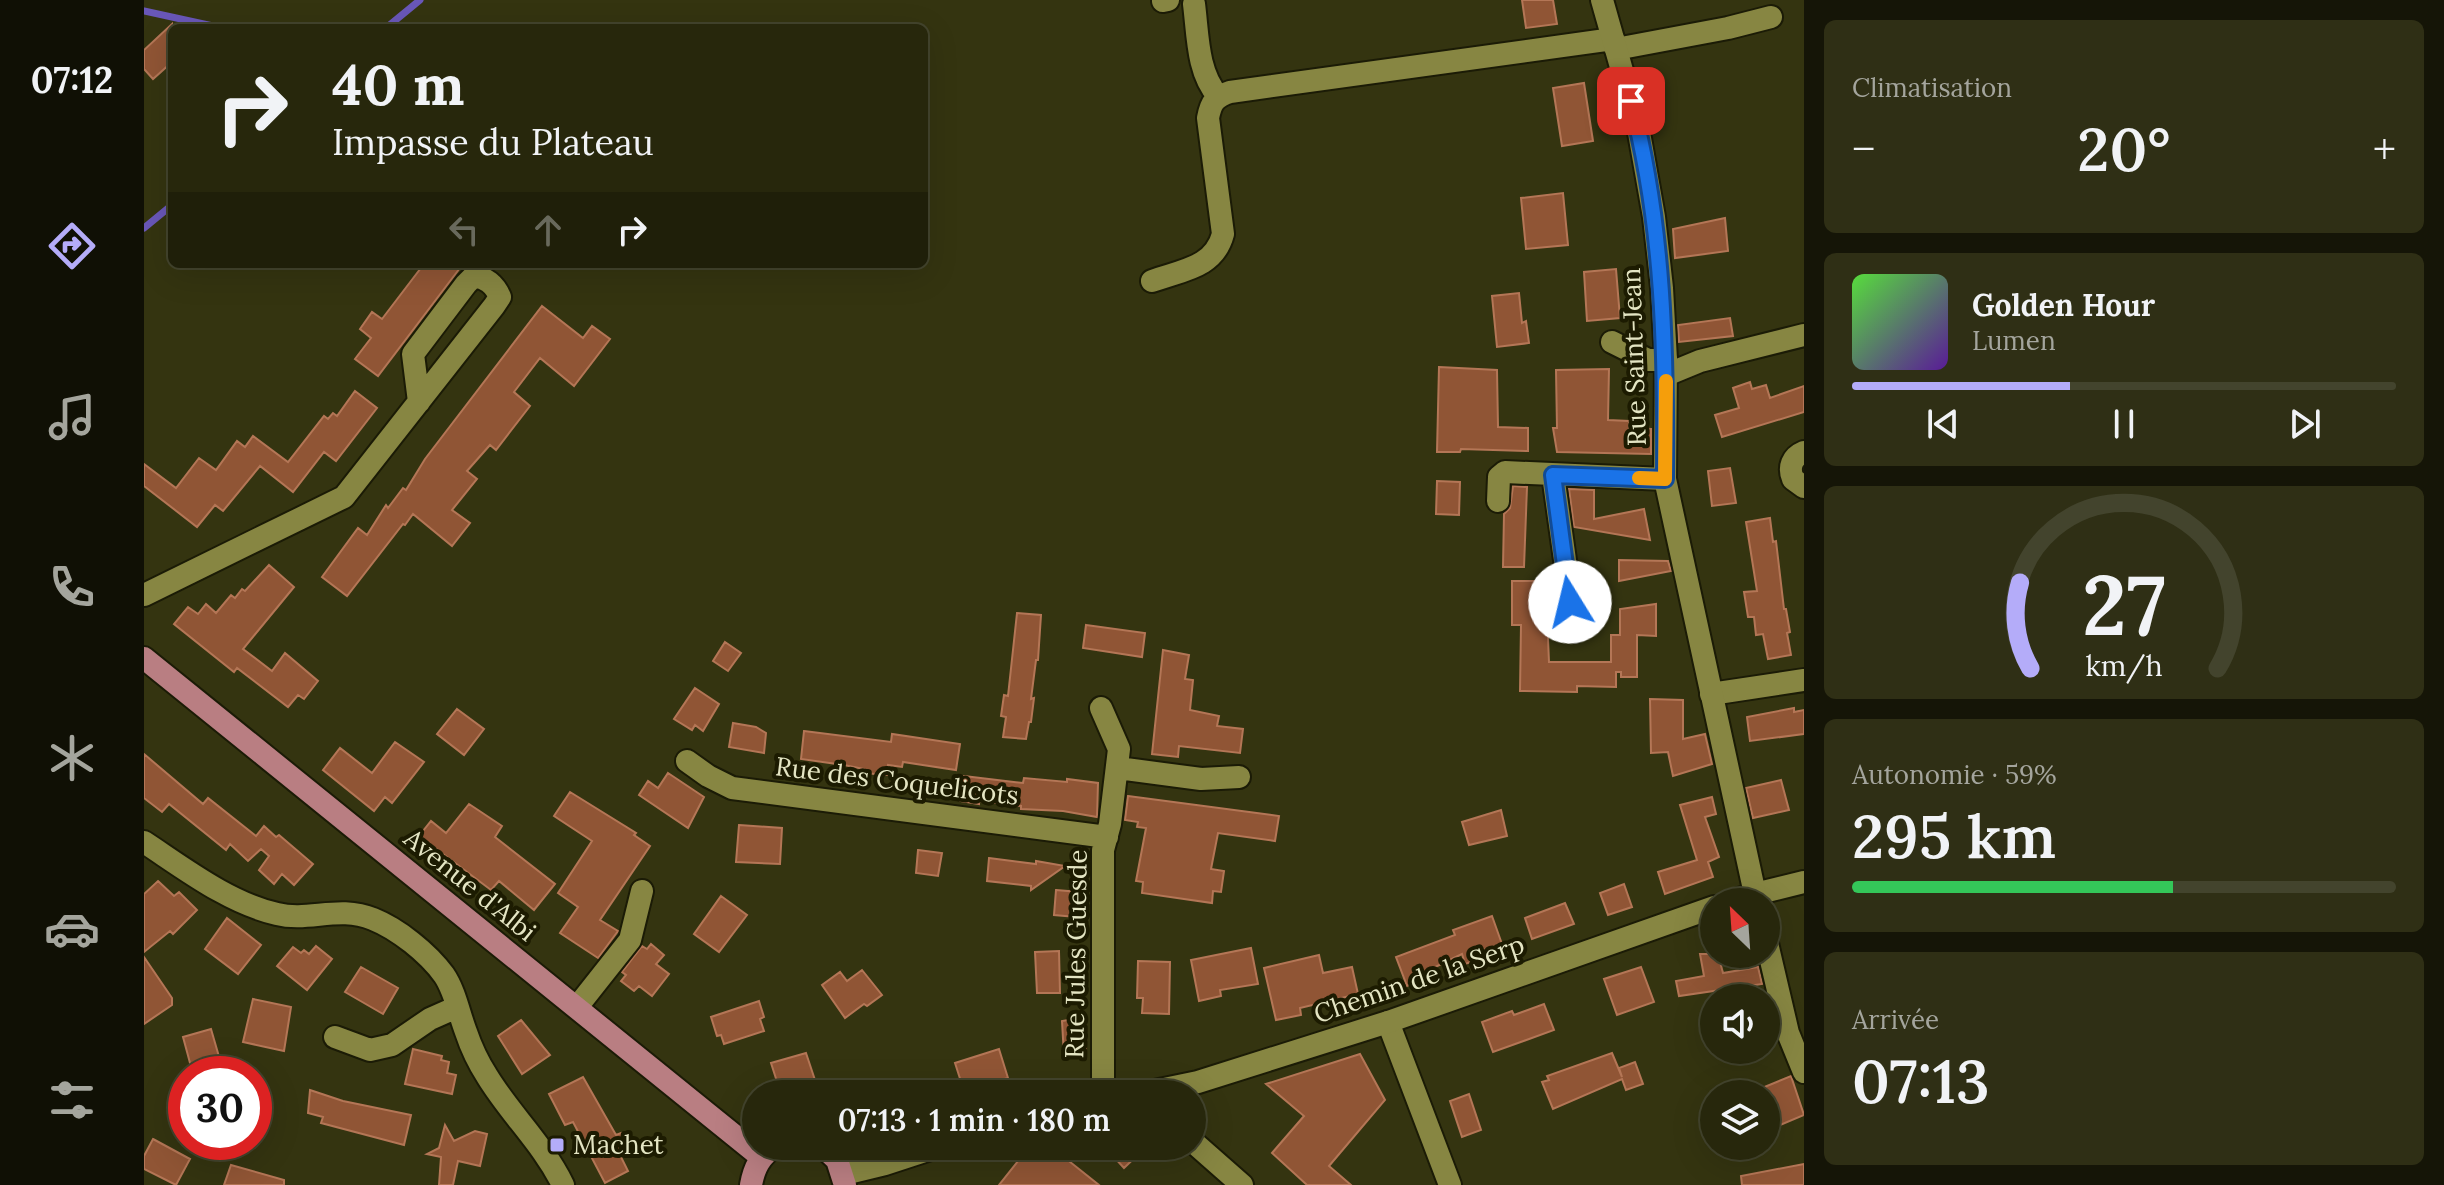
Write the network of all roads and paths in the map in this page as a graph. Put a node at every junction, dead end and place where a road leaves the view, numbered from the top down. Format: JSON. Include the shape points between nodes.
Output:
{"nodes":[{"id":1,"x":1602,"y":0,"type":"edge"},
{"id":2,"x":1190,"y":1,"type":"edge"},
{"id":3,"x":1771,"y":17,"type":"dead end"},
{"id":4,"x":1615,"y":44,"type":"junction"},
{"id":5,"x":1218,"y":96,"type":"junction"},
{"id":6,"x":1152,"y":281,"type":"dead end"},
{"id":7,"x":1804,"y":335,"type":"edge"},
{"id":8,"x":1612,"y":342,"type":"dead end"},
{"id":9,"x":1666,"y":367,"type":"junction"},
{"id":10,"x":419,"y":402,"type":"junction"},
{"id":11,"x":1804,"y":452,"type":"edge"},
{"id":12,"x":1553,"y":475,"type":"junction"},
{"id":13,"x":1665,"y":479,"type":"junction"},
{"id":14,"x":1804,"y":487,"type":"edge"},
{"id":15,"x":1498,"y":501,"type":"dead end"},
{"id":16,"x":144,"y":595,"type":"edge"},
{"id":17,"x":1575,"y":631,"type":"dead end"},
{"id":18,"x":144,"y":658,"type":"edge"},
{"id":19,"x":1804,"y":680,"type":"edge"},
{"id":20,"x":1711,"y":694,"type":"junction"},
{"id":21,"x":1101,"y":708,"type":"dead end"},
{"id":22,"x":687,"y":761,"type":"dead end"},
{"id":23,"x":1118,"y":768,"type":"junction"},
{"id":24,"x":1239,"y":777,"type":"dead end"},
{"id":25,"x":1107,"y":837,"type":"junction"},
{"id":26,"x":144,"y":842,"type":"edge"},
{"id":27,"x":1804,"y":882,"type":"edge"},
{"id":28,"x":1754,"y":888,"type":"edge"},
{"id":29,"x":1780,"y":890,"type":"edge"},
{"id":30,"x":642,"y":891,"type":"dead end"},
{"id":31,"x":1700,"y":912,"type":"edge"},
{"id":32,"x":1773,"y":968,"type":"edge"},
{"id":33,"x":457,"y":1007,"type":"junction"},
{"id":34,"x":577,"y":1007,"type":"junction"},
{"id":35,"x":1388,"y":1022,"type":"junction"},
{"id":36,"x":335,"y":1037,"type":"dead end"},
{"id":37,"x":1804,"y":1072,"type":"edge"},
{"id":38,"x":1103,"y":1080,"type":"edge"},
{"id":39,"x":1204,"y":1080,"type":"edge"},
{"id":40,"x":742,"y":1132,"type":"edge"},
{"id":41,"x":1206,"y":1153,"type":"edge"},
{"id":42,"x":762,"y":1160,"type":"edge"},
{"id":43,"x":837,"y":1160,"type":"edge"},
{"id":44,"x":897,"y":1160,"type":"edge"},
{"id":45,"x":845,"y":1179,"type":"edge"},
{"id":46,"x":563,"y":1185,"type":"edge"},
{"id":47,"x":751,"y":1185,"type":"edge"},
{"id":48,"x":1242,"y":1185,"type":"edge"},
{"id":49,"x":1450,"y":1185,"type":"edge"}],
"edges":[{"from":1,"to":4,"type":"street","name":"Rue Saint-Jean"},
{"from":2,"to":5,"type":"street","via":[[1203,70]]},
{"from":3,"to":4,"type":"street"},
{"from":4,"to":5,"type":"street"},
{"from":4,"to":9,"type":"street","name":"Rue Saint-Jean","via":[[1648,173]]},
{"from":5,"to":6,"type":"street","via":[[1208,118],[1223,234],[1220,246],[1201,264]]},
{"from":7,"to":9,"type":"street"},
{"from":8,"to":9,"type":"street"},
{"from":9,"to":13,"type":"street","name":"Rue Saint-Jean"},
{"from":10,"to":10,"type":"street","via":[[500,297],[481,276],[466,284],[413,354]]},
{"from":10,"to":16,"type":"street","via":[[344,497]]},
{"from":11,"to":14,"type":"street","via":[[1791,467],[1793,479]]},
{"from":12,"to":13,"type":"street"},
{"from":12,"to":15,"type":"street","via":[[1505,472],[1499,477]]},
{"from":12,"to":17,"type":"street"},
{"from":13,"to":20,"type":"street","name":"Rue Saint-Jean"},
{"from":18,"to":34,"type":"main road","name":"Avenue d'Albi"},
{"from":19,"to":20,"type":"street"},
{"from":20,"to":28,"type":"street","name":"Rue Saint-Jean"},
{"from":21,"to":23,"type":"street","name":"Rue Jules Guesde","via":[[1119,749]]},
{"from":22,"to":25,"type":"street","name":"Rue des Coquelicots","via":[[732,788]]},
{"from":23,"to":24,"type":"street","via":[[1201,779]]},
{"from":23,"to":25,"type":"street","name":"Rue Jules Guesde"},
{"from":25,"to":38,"type":"street","name":"Rue Jules Guesde"},
{"from":26,"to":33,"type":"street","via":[[242,902],[279,915],[333,912],[377,920],[412,943],[444,976]]},
{"from":27,"to":29,"type":"street"},
{"from":30,"to":34,"type":"street","via":[[630,940]]},
{"from":31,"to":35,"type":"street","name":"Chemin de la Serp"},
{"from":32,"to":37,"type":"street","via":[[1788,1033]]},
{"from":33,"to":36,"type":"street","via":[[392,1045],[370,1050]]},
{"from":33,"to":46,"type":"street","via":[[488,1077],[537,1140]]},
{"from":34,"to":40,"type":"main road","name":"Avenue d'Albi"},
{"from":35,"to":39,"type":"street","name":"Chemin de la Serp"},
{"from":35,"to":49,"type":"street"},
{"from":41,"to":48,"type":"street"},
{"from":42,"to":47,"type":"main road"},
{"from":43,"to":45,"type":"main road"},
{"from":44,"to":45,"type":"street"}]}
